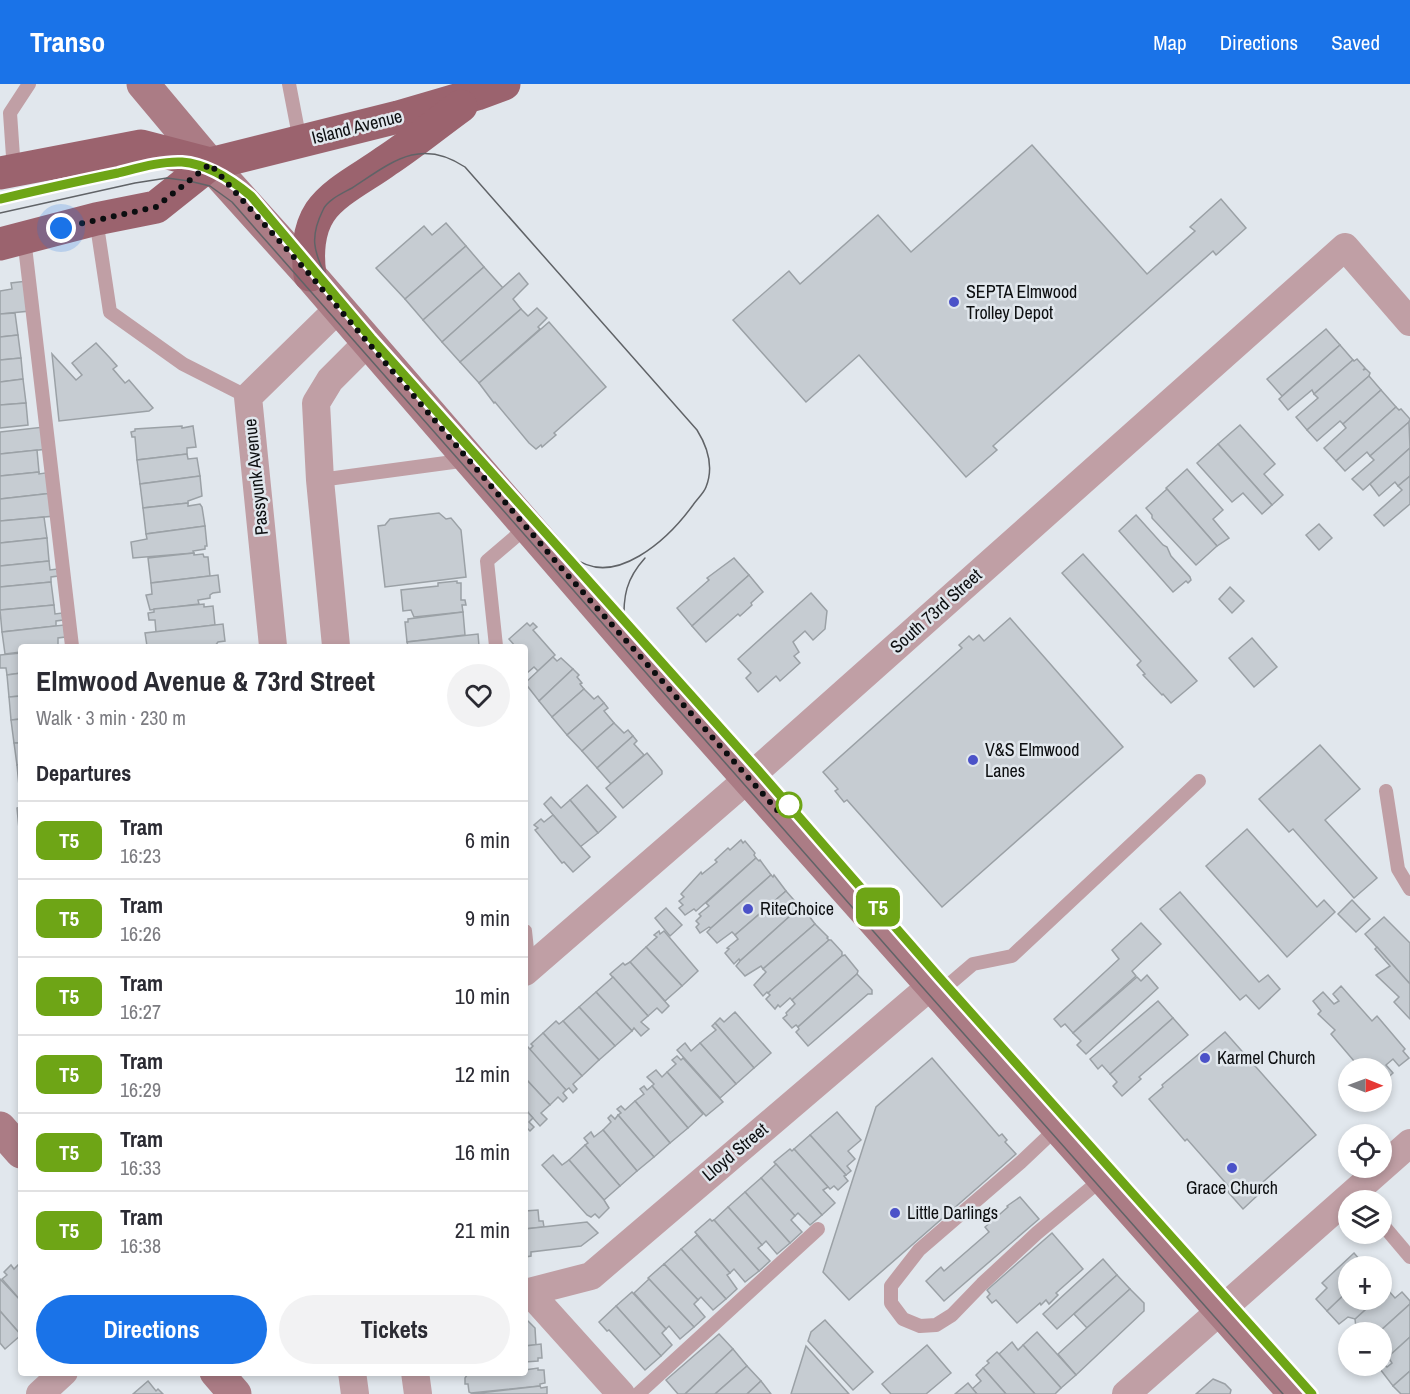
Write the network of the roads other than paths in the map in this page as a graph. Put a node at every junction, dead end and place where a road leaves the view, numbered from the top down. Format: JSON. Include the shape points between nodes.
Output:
{"nodes":[{"id":1,"x":27,"y":84,"type":"edge"},
{"id":2,"x":143,"y":84,"type":"edge"},
{"id":3,"x":289,"y":84,"type":"edge"},
{"id":4,"x":469,"y":93,"type":"edge"},
{"id":5,"x":5,"y":114,"type":"edge"},
{"id":6,"x":300,"y":141,"type":"junction"},
{"id":7,"x":210,"y":164,"type":"junction"},
{"id":8,"x":7,"y":172,"type":"edge"},
{"id":9,"x":96,"y":219,"type":"junction"},
{"id":10,"x":12,"y":241,"type":"edge"},
{"id":11,"x":310,"y":275,"type":"junction"},
{"id":12,"x":338,"y":309,"type":"junction"},
{"id":13,"x":1410,"y":322,"type":"edge"},
{"id":14,"x":367,"y":343,"type":"junction"},
{"id":15,"x":248,"y":397,"type":"junction"},
{"id":16,"x":470,"y":460,"type":"junction"},
{"id":17,"x":321,"y":480,"type":"junction"},
{"id":18,"x":528,"y":526,"type":"junction"},
{"id":19,"x":72,"y":644,"type":"edge"},
{"id":20,"x":273,"y":644,"type":"edge"},
{"id":21,"x":336,"y":644,"type":"edge"},
{"id":22,"x":496,"y":644,"type":"edge"},
{"id":23,"x":749,"y":777,"type":"junction"},
{"id":24,"x":1199,"y":781,"type":"dead end"},
{"id":25,"x":1386,"y":790,"type":"dead end"},
{"id":26,"x":1410,"y":889,"type":"edge"},
{"id":27,"x":528,"y":970,"type":"edge"},
{"id":28,"x":936,"y":989,"type":"junction"},
{"id":29,"x":1058,"y":1127,"type":"junction"},
{"id":30,"x":0,"y":1128,"type":"edge"},
{"id":31,"x":1410,"y":1143,"type":"edge"},
{"id":32,"x":18,"y":1149,"type":"edge"},
{"id":33,"x":1104,"y":1178,"type":"junction"},
{"id":34,"x":1364,"y":1190,"type":"edge"},
{"id":35,"x":1338,"y":1213,"type":"edge"},
{"id":36,"x":818,"y":1229,"type":"dead end"},
{"id":37,"x":1392,"y":1236,"type":"edge"},
{"id":38,"x":1410,"y":1257,"type":"edge"},
{"id":39,"x":528,"y":1293,"type":"edge"},
{"id":40,"x":528,"y":1294,"type":"edge"},
{"id":41,"x":1222,"y":1310,"type":"junction"},
{"id":42,"x":60,"y":1376,"type":"edge"},
{"id":43,"x":219,"y":1376,"type":"edge"},
{"id":44,"x":353,"y":1376,"type":"edge"},
{"id":45,"x":416,"y":1376,"type":"edge"},
{"id":46,"x":40,"y":1394,"type":"edge"},
{"id":47,"x":234,"y":1394,"type":"edge"},
{"id":48,"x":355,"y":1394,"type":"edge"},
{"id":49,"x":418,"y":1394,"type":"edge"},
{"id":50,"x":621,"y":1394,"type":"edge"},
{"id":51,"x":638,"y":1394,"type":"edge"},
{"id":52,"x":1126,"y":1394,"type":"edge"},
{"id":53,"x":1295,"y":1394,"type":"edge"}],
"edges":[{"from":1,"to":5,"type":"lane"},
{"from":2,"to":7,"type":"street"},
{"from":3,"to":6,"type":"lane"},
{"from":4,"to":6,"type":"main road","name":"Island Avenue"},
{"from":4,"to":11,"type":"main road","via":[[324,207],[312,228]]},
{"from":5,"to":8,"type":"lane"},
{"from":6,"to":7,"type":"main road","name":"Island Avenue"},
{"from":7,"to":8,"type":"main road","name":"Island Avenue","via":[[141,146]]},
{"from":7,"to":9,"type":"main road","name":"Island Avenue","via":[[156,207]]},
{"from":7,"to":11,"type":"street"},
{"from":9,"to":10,"type":"main road","name":"Island Avenue"},
{"from":9,"to":15,"type":"lane","via":[[110,312],[183,364]]},
{"from":10,"to":19,"type":"lane"},
{"from":11,"to":12,"type":"street"},
{"from":12,"to":14,"type":"street"},
{"from":12,"to":15,"type":"street","name":"Passyunk Avenue"},
{"from":13,"to":23,"type":"street","name":"South 73rd Street","via":[[1345,248]]},
{"from":14,"to":16,"type":"street"},
{"from":14,"to":17,"type":"street","via":[[330,380],[316,403]]},
{"from":15,"to":20,"type":"street","name":"Passyunk Avenue"},
{"from":16,"to":17,"type":"lane"},
{"from":16,"to":18,"type":"street"},
{"from":17,"to":21,"type":"street"},
{"from":18,"to":22,"type":"lane","via":[[487,561]]},
{"from":18,"to":23,"type":"street"},
{"from":23,"to":27,"type":"street","name":"South 73rd Street"},
{"from":23,"to":28,"type":"street"},
{"from":24,"to":28,"type":"lane","via":[[1012,956],[973,964]]},
{"from":25,"to":26,"type":"lane","via":[[1398,869]]},
{"from":28,"to":29,"type":"street"},
{"from":28,"to":39,"type":"street","name":"Lloyd Street","via":[[591,1276]]},
{"from":29,"to":33,"type":"street"},
{"from":29,"to":33,"type":"lane","via":[[919,1250],[891,1286],[891,1303],[903,1319],[920,1326],[936,1325],[952,1315],[1037,1233]]},
{"from":30,"to":32,"type":"street"},
{"from":31,"to":34,"type":"street"},
{"from":33,"to":41,"type":"street"},
{"from":35,"to":41,"type":"street"},
{"from":36,"to":51,"type":"lane"},
{"from":37,"to":38,"type":"lane"},
{"from":40,"to":50,"type":"street"},
{"from":41,"to":52,"type":"street"},
{"from":41,"to":53,"type":"street"},
{"from":42,"to":46,"type":"street"},
{"from":43,"to":47,"type":"street"},
{"from":44,"to":48,"type":"street"},
{"from":45,"to":49,"type":"street"}]}
